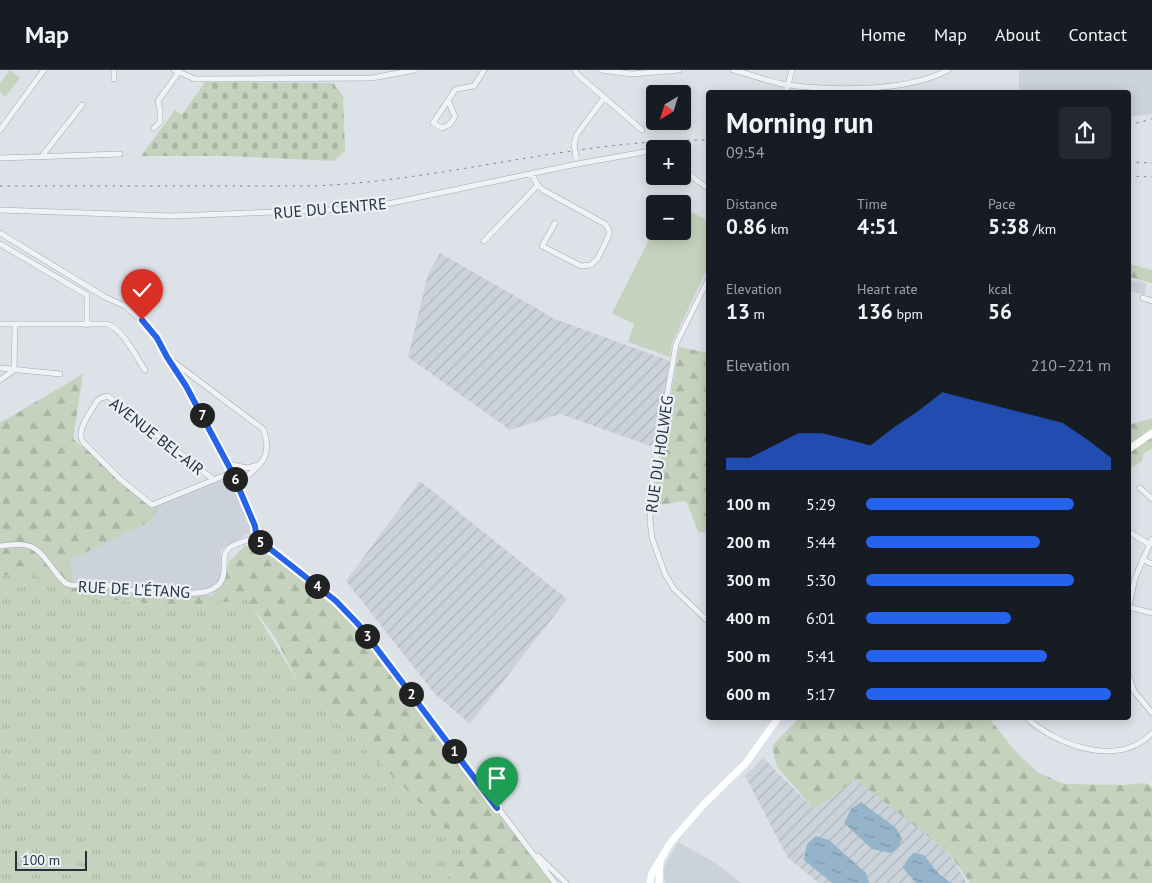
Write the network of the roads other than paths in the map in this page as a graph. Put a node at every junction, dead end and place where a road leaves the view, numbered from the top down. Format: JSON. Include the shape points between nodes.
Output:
{"nodes":[{"id":1,"x":44,"y":70,"type":"edge"},
{"id":2,"x":114,"y":70,"type":"edge"},
{"id":3,"x":267,"y":70,"type":"edge"},
{"id":4,"x":415,"y":70,"type":"edge"},
{"id":5,"x":484,"y":70,"type":"edge"},
{"id":6,"x":575,"y":70,"type":"edge"},
{"id":7,"x":601,"y":70,"type":"edge"},
{"id":8,"x":679,"y":70,"type":"edge"},
{"id":9,"x":733,"y":70,"type":"edge"},
{"id":10,"x":792,"y":70,"type":"edge"},
{"id":11,"x":948,"y":70,"type":"edge"},
{"id":12,"x":177,"y":71,"type":"edge"},
{"id":13,"x":648,"y":72,"type":"edge"},
{"id":14,"x":266,"y":78,"type":"junction"},
{"id":15,"x":114,"y":79,"type":"dead end"},
{"id":16,"x":788,"y":85,"type":"junction"},
{"id":17,"x":787,"y":90,"type":"edge"},
{"id":18,"x":604,"y":98,"type":"junction"},
{"id":19,"x":448,"y":100,"type":"junction"},
{"id":20,"x":82,"y":105,"type":"dead end"},
{"id":21,"x":154,"y":128,"type":"dead end"},
{"id":22,"x":0,"y":130,"type":"edge"},
{"id":23,"x":642,"y":130,"type":"dead end"},
{"id":24,"x":646,"y":152,"type":"edge"},
{"id":25,"x":120,"y":154,"type":"dead end"},
{"id":26,"x":42,"y":156,"type":"junction"},
{"id":27,"x":0,"y":158,"type":"edge"},
{"id":28,"x":577,"y":164,"type":"junction"},
{"id":29,"x":532,"y":173,"type":"junction"},
{"id":30,"x":691,"y":175,"type":"edge"},
{"id":31,"x":538,"y":186,"type":"junction"},
{"id":32,"x":706,"y":186,"type":"edge"},
{"id":33,"x":0,"y":210,"type":"edge"},
{"id":34,"x":555,"y":223,"type":"dead end"},
{"id":35,"x":0,"y":233,"type":"edge"},
{"id":36,"x":484,"y":241,"type":"dead end"},
{"id":37,"x":0,"y":244,"type":"edge"},
{"id":38,"x":706,"y":284,"type":"edge"},
{"id":39,"x":1143,"y":298,"type":"dead end"},
{"id":40,"x":1152,"y":301,"type":"edge"},
{"id":41,"x":0,"y":324,"type":"edge"},
{"id":42,"x":15,"y":324,"type":"junction"},
{"id":43,"x":87,"y":325,"type":"junction"},
{"id":44,"x":167,"y":357,"type":"junction"},
{"id":45,"x":0,"y":368,"type":"edge"},
{"id":46,"x":14,"y":370,"type":"junction"},
{"id":47,"x":145,"y":370,"type":"dead end"},
{"id":48,"x":60,"y":374,"type":"dead end"},
{"id":49,"x":194,"y":377,"type":"junction"},
{"id":50,"x":0,"y":380,"type":"edge"},
{"id":51,"x":186,"y":386,"type":"junction"},
{"id":52,"x":1152,"y":433,"type":"edge"},
{"id":53,"x":1131,"y":448,"type":"edge"},
{"id":54,"x":227,"y":463,"type":"junction"},
{"id":55,"x":260,"y":464,"type":"junction"},
{"id":56,"x":232,"y":472,"type":"junction"},
{"id":57,"x":214,"y":480,"type":"junction"},
{"id":58,"x":237,"y":486,"type":"junction"},
{"id":59,"x":1140,"y":488,"type":"dead end"},
{"id":60,"x":1152,"y":500,"type":"edge"},
{"id":61,"x":256,"y":533,"type":"junction"},
{"id":62,"x":1131,"y":533,"type":"edge"},
{"id":63,"x":252,"y":538,"type":"junction"},
{"id":64,"x":260,"y":542,"type":"junction"},
{"id":65,"x":1150,"y":542,"type":"edge"},
{"id":66,"x":0,"y":546,"type":"edge"},
{"id":67,"x":1142,"y":559,"type":"junction"},
{"id":68,"x":1152,"y":564,"type":"edge"},
{"id":69,"x":1131,"y":595,"type":"edge"},
{"id":70,"x":1131,"y":608,"type":"edge"},
{"id":71,"x":1152,"y":613,"type":"edge"},
{"id":72,"x":706,"y":619,"type":"edge"},
{"id":73,"x":1131,"y":692,"type":"edge"},
{"id":74,"x":1152,"y":712,"type":"edge"},
{"id":75,"x":777,"y":720,"type":"edge"},
{"id":76,"x":1029,"y":720,"type":"edge"},
{"id":77,"x":1152,"y":733,"type":"edge"},
{"id":78,"x":532,"y":851,"type":"junction"},
{"id":79,"x":660,"y":858,"type":"junction"},
{"id":80,"x":555,"y":883,"type":"edge"},
{"id":81,"x":566,"y":883,"type":"edge"},
{"id":82,"x":650,"y":883,"type":"edge"},
{"id":83,"x":659,"y":883,"type":"edge"}],
"edges":[{"from":1,"to":22,"type":"street"},
{"from":2,"to":15,"type":"street"},
{"from":3,"to":14,"type":"street"},
{"from":4,"to":14,"type":"street","via":[[372,78]]},
{"from":5,"to":19,"type":"street","via":[[474,86],[457,88]]},
{"from":6,"to":18,"type":"street"},
{"from":7,"to":13,"type":"street"},
{"from":8,"to":13,"type":"street"},
{"from":9,"to":16,"type":"street"},
{"from":10,"to":16,"type":"street"},
{"from":11,"to":16,"type":"street","via":[[909,83],[880,87]]},
{"from":12,"to":14,"type":"street","via":[[195,79]]},
{"from":12,"to":21,"type":"street","via":[[158,101],[160,122]]},
{"from":16,"to":17,"type":"street"},
{"from":18,"to":23,"type":"street"},
{"from":18,"to":28,"type":"street","bridge":true,"via":[[576,134]]},
{"from":19,"to":19,"type":"street","via":[[433,123],[442,128],[455,117]]},
{"from":20,"to":26,"type":"street"},
{"from":24,"to":28,"type":"street","name":"RUE DU CENTRE"},
{"from":25,"to":26,"type":"street"},
{"from":26,"to":27,"type":"street"},
{"from":28,"to":29,"type":"street","name":"RUE DU CENTRE"},
{"from":29,"to":31,"type":"street"},
{"from":29,"to":33,"type":"street","name":"RUE DU CENTRE","via":[[347,210],[172,216]]},
{"from":30,"to":32,"type":"street"},
{"from":31,"to":34,"type":"street","via":[[605,224],[609,235],[596,261],[581,266],[542,246]]},
{"from":31,"to":36,"type":"street"},
{"from":35,"to":44,"type":"street","via":[[134,314],[154,334]]},
{"from":37,"to":43,"type":"street","via":[[87,295]]},
{"from":38,"to":72,"type":"street","name":"RUE DU HOLWEG","via":[[676,344],[651,487],[650,520],[652,538],[665,574],[674,589]]},
{"from":39,"to":40,"type":"street"},
{"from":41,"to":42,"type":"street"},
{"from":42,"to":43,"type":"street"},
{"from":42,"to":46,"type":"street"},
{"from":43,"to":47,"type":"street","via":[[113,326]]},
{"from":44,"to":49,"type":"street"},
{"from":44,"to":51,"type":"street"},
{"from":45,"to":46,"type":"street"},
{"from":46,"to":48,"type":"street"},
{"from":46,"to":50,"type":"street"},
{"from":49,"to":51,"type":"street"},
{"from":49,"to":55,"type":"street","via":[[263,429],[267,440],[266,456]]},
{"from":51,"to":54,"type":"street"},
{"from":52,"to":53,"type":"main road"},
{"from":54,"to":55,"type":"street","via":[[247,468]]},
{"from":54,"to":56,"type":"street"},
{"from":55,"to":58,"type":"street"},
{"from":56,"to":57,"type":"street","name":"AVENUE BEL-AIR"},
{"from":56,"to":58,"type":"street"},
{"from":57,"to":57,"type":"street","name":"AVENUE BEL-AIR","via":[[108,396],[97,401],[81,430],[83,442],[152,505]]},
{"from":58,"to":61,"type":"street"},
{"from":59,"to":60,"type":"street"},
{"from":61,"to":63,"type":"street"},
{"from":61,"to":64,"type":"street","via":[[262,536]]},
{"from":62,"to":65,"type":"street"},
{"from":63,"to":64,"type":"street","via":[[255,543]]},
{"from":63,"to":66,"type":"street","name":"RUE DE L'ÉTANG","via":[[227,550],[225,570],[218,585],[196,593],[131,590],[98,583],[72,586],[60,578],[34,548],[14,544]]},
{"from":64,"to":78,"type":"street","via":[[336,601],[359,625]]},
{"from":65,"to":67,"type":"street"},
{"from":67,"to":68,"type":"street"},
{"from":67,"to":69,"type":"street"},
{"from":70,"to":71,"type":"street"},
{"from":73,"to":74,"type":"street"},
{"from":75,"to":79,"type":"main road","via":[[742,768],[685,824]]},
{"from":76,"to":77,"type":"street","via":[[1057,738],[1098,750],[1133,747]]},
{"from":78,"to":80,"type":"street"},
{"from":78,"to":81,"type":"street"},
{"from":79,"to":82,"type":"main road"},
{"from":79,"to":83,"type":"main road"}]}
